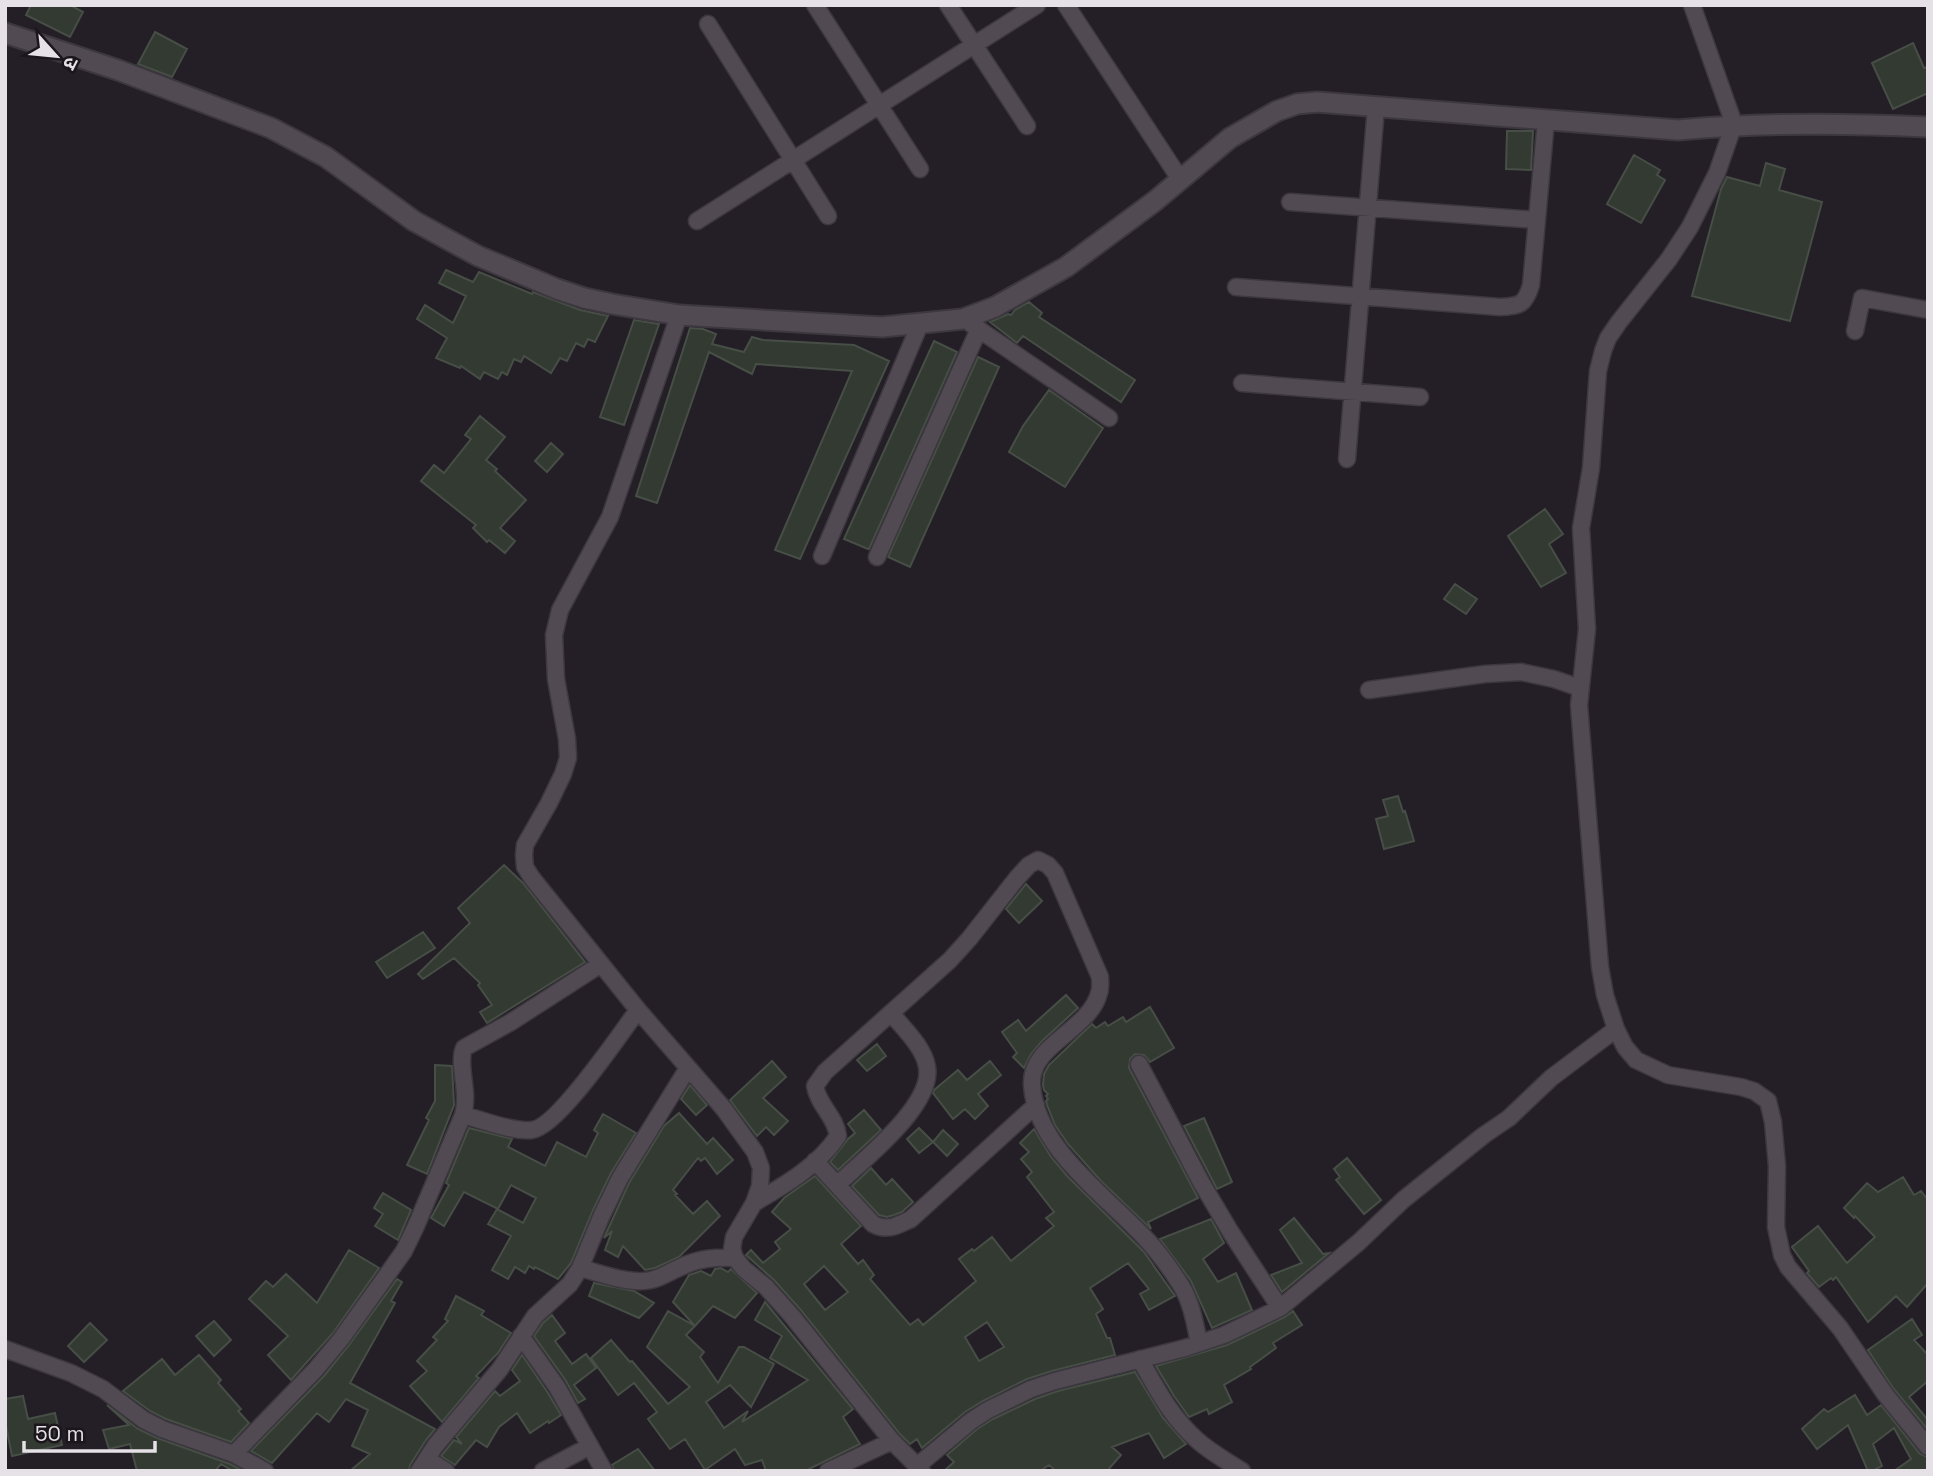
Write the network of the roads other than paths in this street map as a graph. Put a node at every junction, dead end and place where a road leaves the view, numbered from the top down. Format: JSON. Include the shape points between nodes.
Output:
{"nodes":[{"id":1,"x":815,"y":5,"type":"edge"},
{"id":2,"x":948,"y":5,"type":"edge"},
{"id":3,"x":1037,"y":5,"type":"edge"},
{"id":4,"x":1066,"y":5,"type":"edge"},
{"id":5,"x":1692,"y":5,"type":"edge"},
{"id":6,"x":708,"y":24,"type":"dead end"},
{"id":7,"x":5,"y":33,"type":"edge"},
{"id":8,"x":973,"y":46,"type":"junction"},
{"id":9,"x":879,"y":106,"type":"junction"},
{"id":10,"x":1376,"y":107,"type":"junction"},
{"id":11,"x":1546,"y":120,"type":"junction"},
{"id":12,"x":1734,"y":124,"type":"junction"},
{"id":13,"x":1027,"y":126,"type":"dead end"},
{"id":14,"x":1928,"y":127,"type":"edge"},
{"id":15,"x":792,"y":161,"type":"junction"},
{"id":16,"x":920,"y":169,"type":"dead end"},
{"id":17,"x":1180,"y":179,"type":"junction"},
{"id":18,"x":1290,"y":202,"type":"dead end"},
{"id":19,"x":1368,"y":208,"type":"junction"},
{"id":20,"x":828,"y":216,"type":"dead end"},
{"id":21,"x":1536,"y":220,"type":"junction"},
{"id":22,"x":697,"y":222,"type":"dead end"},
{"id":23,"x":1236,"y":287,"type":"dead end"},
{"id":24,"x":1360,"y":296,"type":"junction"},
{"id":25,"x":1928,"y":310,"type":"edge"},
{"id":26,"x":679,"y":315,"type":"junction"},
{"id":27,"x":920,"y":324,"type":"junction"},
{"id":28,"x":971,"y":324,"type":"junction"},
{"id":29,"x":1855,"y":331,"type":"dead end"},
{"id":30,"x":1242,"y":383,"type":"dead end"},
{"id":31,"x":1352,"y":391,"type":"junction"},
{"id":32,"x":1420,"y":397,"type":"dead end"},
{"id":33,"x":1109,"y":418,"type":"dead end"},
{"id":34,"x":1347,"y":459,"type":"dead end"},
{"id":35,"x":822,"y":556,"type":"dead end"},
{"id":36,"x":877,"y":557,"type":"dead end"},
{"id":37,"x":1580,"y":688,"type":"junction"},
{"id":38,"x":1369,"y":690,"type":"dead end"},
{"id":39,"x":601,"y":964,"type":"junction"},
{"id":40,"x":638,"y":1010,"type":"junction"},
{"id":41,"x":891,"y":1013,"type":"junction"},
{"id":42,"x":1616,"y":1029,"type":"junction"},
{"id":43,"x":1139,"y":1064,"type":"dead end"},
{"id":44,"x":688,"y":1068,"type":"junction"},
{"id":45,"x":1036,"y":1105,"type":"junction"},
{"id":46,"x":463,"y":1115,"type":"junction"},
{"id":47,"x":815,"y":1161,"type":"junction"},
{"id":48,"x":837,"y":1185,"type":"junction"},
{"id":49,"x":754,"y":1203,"type":"junction"},
{"id":50,"x":735,"y":1258,"type":"junction"},
{"id":51,"x":580,"y":1268,"type":"junction"},
{"id":52,"x":1280,"y":1308,"type":"junction"},
{"id":53,"x":521,"y":1336,"type":"junction"},
{"id":54,"x":1199,"y":1343,"type":"junction"},
{"id":55,"x":5,"y":1349,"type":"edge"},
{"id":56,"x":1140,"y":1359,"type":"junction"},
{"id":57,"x":892,"y":1441,"type":"junction"},
{"id":58,"x":590,"y":1446,"type":"junction"},
{"id":59,"x":1928,"y":1447,"type":"edge"},
{"id":60,"x":233,"y":1454,"type":"junction"},
{"id":61,"x":1215,"y":1464,"type":"edge"},
{"id":62,"x":423,"y":1465,"type":"edge"},
{"id":63,"x":920,"y":1469,"type":"edge"},
{"id":64,"x":265,"y":1471,"type":"edge"},
{"id":65,"x":446,"y":1471,"type":"edge"},
{"id":66,"x":544,"y":1471,"type":"edge"},
{"id":67,"x":604,"y":1471,"type":"edge"},
{"id":68,"x":828,"y":1471,"type":"edge"},
{"id":69,"x":1242,"y":1471,"type":"edge"}],
"edges":[{"from":1,"to":9,"type":"street"},
{"from":2,"to":8,"type":"street"},
{"from":3,"to":8,"type":"street"},
{"from":4,"to":17,"type":"street"},
{"from":5,"to":12,"type":"street"},
{"from":6,"to":15,"type":"street"},
{"from":7,"to":26,"type":"street","via":[[281,132],[326,157],[414,221],[521,275],[583,298]]},
{"from":8,"to":9,"type":"street"},
{"from":8,"to":13,"type":"street"},
{"from":9,"to":15,"type":"street"},
{"from":9,"to":16,"type":"street"},
{"from":10,"to":11,"type":"street"},
{"from":10,"to":17,"type":"street","via":[[1317,102],[1277,111],[1230,138]]},
{"from":10,"to":19,"type":"street"},
{"from":11,"to":12,"type":"street","via":[[1678,130]]},
{"from":11,"to":21,"type":"street"},
{"from":12,"to":14,"type":"street"},
{"from":12,"to":37,"type":"street","via":[[1717,173],[1690,226],[1619,321],[1603,351],[1581,528],[1587,629]]},
{"from":15,"to":20,"type":"street"},
{"from":15,"to":22,"type":"street"},
{"from":17,"to":28,"type":"street","via":[[1066,267]]},
{"from":18,"to":19,"type":"street"},
{"from":19,"to":21,"type":"street"},
{"from":19,"to":24,"type":"street"},
{"from":21,"to":24,"type":"street","via":[[1531,285],[1528,296],[1515,306]]},
{"from":23,"to":24,"type":"street"},
{"from":24,"to":31,"type":"street"},
{"from":25,"to":29,"type":"street","via":[[1862,298]]},
{"from":26,"to":27,"type":"street","via":[[882,327]]},
{"from":26,"to":39,"type":"street","via":[[610,517],[560,610],[554,635],[556,679],[568,758],[525,845],[531,878]]},
{"from":27,"to":28,"type":"street"},
{"from":27,"to":35,"type":"street"},
{"from":28,"to":33,"type":"street"},
{"from":28,"to":36,"type":"street"},
{"from":30,"to":31,"type":"street"},
{"from":31,"to":32,"type":"street"},
{"from":31,"to":34,"type":"street"},
{"from":37,"to":38,"type":"street","via":[[1521,672]]},
{"from":37,"to":42,"type":"street","via":[[1600,967]]},
{"from":39,"to":40,"type":"street"},
{"from":39,"to":46,"type":"street","via":[[464,1048]]},
{"from":40,"to":44,"type":"street"},
{"from":40,"to":46,"type":"street","via":[[579,1089],[544,1126],[520,1129]]},
{"from":41,"to":45,"type":"street","via":[[950,960],[1029,865],[1038,860],[1048,865],[1100,977],[1093,1006],[1032,1071]]},
{"from":41,"to":47,"type":"street","via":[[815,1086],[838,1136]]},
{"from":41,"to":48,"type":"street","via":[[920,1050],[928,1067],[927,1082],[909,1116]]},
{"from":42,"to":52,"type":"street","via":[[1403,1200]]},
{"from":42,"to":59,"type":"street","via":[[1625,1047],[1648,1067],[1668,1076],[1741,1087],[1768,1101],[1782,1255]]},
{"from":43,"to":52,"type":"street","via":[[1201,1182]]},
{"from":44,"to":49,"type":"street","via":[[755,1152],[761,1168]]},
{"from":44,"to":51,"type":"street","via":[[621,1178]]},
{"from":45,"to":48,"type":"street","via":[[911,1219],[895,1227],[883,1229],[873,1224]]},
{"from":45,"to":54,"type":"street","via":[[1061,1152],[1147,1240],[1183,1289]]},
{"from":46,"to":60,"type":"street","via":[[404,1251],[316,1369]]},
{"from":47,"to":48,"type":"street"},
{"from":47,"to":49,"type":"street"},
{"from":49,"to":50,"type":"street","via":[[734,1237]]},
{"from":50,"to":51,"type":"street","via":[[701,1259],[640,1282]]},
{"from":50,"to":57,"type":"street","via":[[792,1316]]},
{"from":51,"to":53,"type":"street"},
{"from":52,"to":54,"type":"street"},
{"from":53,"to":58,"type":"street"},
{"from":53,"to":62,"type":"street","via":[[487,1387]]},
{"from":54,"to":56,"type":"street"},
{"from":55,"to":60,"type":"street","via":[[103,1389],[162,1429]]},
{"from":56,"to":61,"type":"street","via":[[1158,1393]]},
{"from":56,"to":63,"type":"street","via":[[1055,1381],[1009,1399],[971,1421]]},
{"from":57,"to":63,"type":"street"},
{"from":57,"to":68,"type":"street"},
{"from":58,"to":66,"type":"street"},
{"from":58,"to":67,"type":"street"},
{"from":60,"to":64,"type":"street"},
{"from":61,"to":69,"type":"street"},
{"from":62,"to":65,"type":"street"}]}
